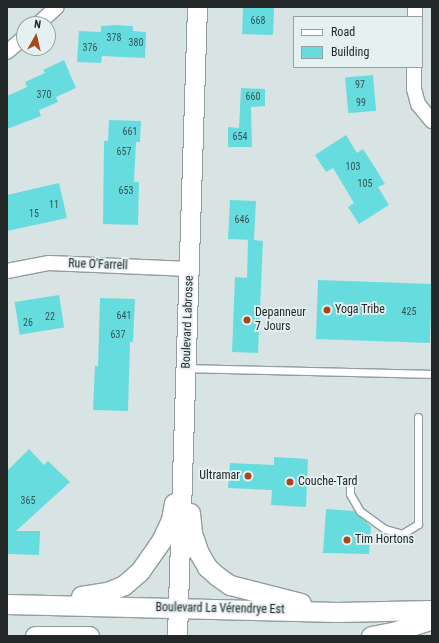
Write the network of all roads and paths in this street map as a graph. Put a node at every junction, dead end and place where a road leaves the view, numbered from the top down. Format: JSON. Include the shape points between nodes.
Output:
{"nodes":[{"id":1,"x":57,"y":7,"type":"edge"},
{"id":2,"x":198,"y":7,"type":"edge"},
{"id":3,"x":47,"y":16,"type":"edge"},
{"id":4,"x":16,"y":44,"type":"edge"},
{"id":5,"x":7,"y":52,"type":"edge"},
{"id":6,"x":414,"y":68,"type":"edge"},
{"id":7,"x":432,"y":121,"type":"edge"},
{"id":8,"x":190,"y":269,"type":"junction"},
{"id":9,"x":7,"y":271,"type":"edge"},
{"id":10,"x":186,"y":368,"type":"junction"},
{"id":11,"x":432,"y":374,"type":"edge"},
{"id":12,"x":418,"y":417,"type":"dead end"},
{"id":13,"x":183,"y":450,"type":"junction"},
{"id":14,"x":350,"y":482,"type":"dead end"},
{"id":15,"x":7,"y":604,"type":"edge"},
{"id":16,"x":30,"y":604,"type":"junction"},
{"id":17,"x":178,"y":608,"type":"junction"},
{"id":18,"x":432,"y":610,"type":"edge"},
{"id":19,"x":337,"y":612,"type":"junction"},
{"id":20,"x":432,"y":619,"type":"edge"},
{"id":21,"x":34,"y":636,"type":"edge"},
{"id":22,"x":89,"y":636,"type":"edge"},
{"id":23,"x":177,"y":636,"type":"edge"},
{"id":24,"x":372,"y":636,"type":"edge"}],
"edges":[{"from":1,"to":3,"type":"street"},
{"from":2,"to":8,"type":"main road","name":"Boulevard Labrosse"},
{"from":4,"to":5,"type":"street"},
{"from":6,"to":7,"type":"street","via":[[414,89],[418,104]]},
{"from":8,"to":9,"type":"street","name":"Rue O'Farrell","via":[[49,263]]},
{"from":8,"to":10,"type":"main road","name":"Boulevard Labrosse"},
{"from":10,"to":11,"type":"lane"},
{"from":10,"to":13,"type":"main road","name":"Boulevard Labrosse"},
{"from":12,"to":14,"type":"lane","via":[[418,524],[402,534],[385,529],[360,510],[350,494]]},
{"from":13,"to":16,"type":"main road","via":[[171,520],[161,541],[140,571],[124,585],[107,592]]},
{"from":13,"to":17,"type":"main road","name":"Boulevard Labrosse"},
{"from":13,"to":19,"type":"main road","via":[[192,533],[207,567],[230,585]]},
{"from":15,"to":16,"type":"main road","name":"Boulevard La Vérendrye Est"},
{"from":16,"to":17,"type":"main road","name":"Boulevard La Vérendrye Est"},
{"from":17,"to":19,"type":"main road","name":"Boulevard La Vérendrye Est"},
{"from":17,"to":23,"type":"main road","name":"Boulevard Labrosse"},
{"from":18,"to":19,"type":"main road","name":"Boulevard La Vérendrye Est"},
{"from":20,"to":24,"type":"main road"},
{"from":21,"to":22,"type":"main road"}]}
